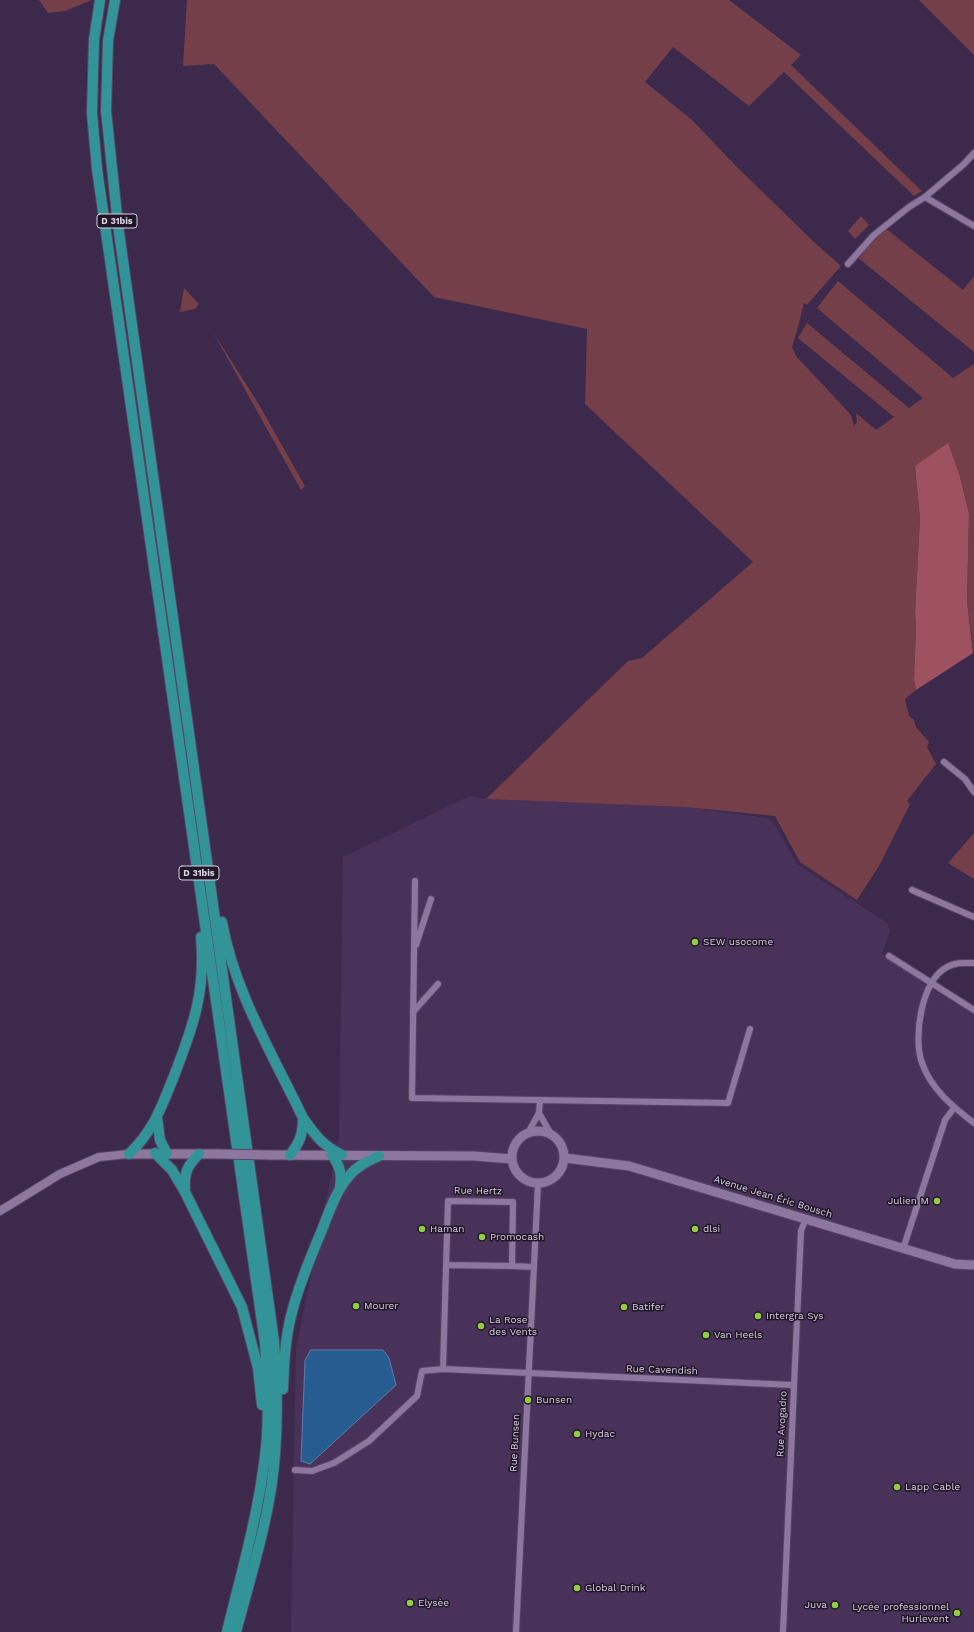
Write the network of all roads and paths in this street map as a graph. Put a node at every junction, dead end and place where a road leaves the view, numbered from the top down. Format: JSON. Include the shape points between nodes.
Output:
{"nodes":[{"id":1,"x":100,"y":0,"type":"edge"},
{"id":2,"x":115,"y":0,"type":"edge"},
{"id":3,"x":974,"y":153,"type":"edge"},
{"id":4,"x":925,"y":197,"type":"junction"},
{"id":5,"x":974,"y":226,"type":"edge"},
{"id":6,"x":848,"y":264,"type":"dead end"},
{"id":7,"x":944,"y":762,"type":"dead end"},
{"id":8,"x":974,"y":792,"type":"edge"},
{"id":9,"x":204,"y":840,"type":"junction"},
{"id":10,"x":415,"y":881,"type":"dead end"},
{"id":11,"x":201,"y":889,"type":"junction"},
{"id":12,"x":912,"y":890,"type":"dead end"},
{"id":13,"x":431,"y":899,"type":"dead end"},
{"id":14,"x":974,"y":918,"type":"edge"},
{"id":15,"x":414,"y":950,"type":"junction"},
{"id":16,"x":889,"y":956,"type":"dead end"},
{"id":17,"x":974,"y":964,"type":"edge"},
{"id":18,"x":932,"y":983,"type":"junction"},
{"id":19,"x":438,"y":984,"type":"dead end"},
{"id":20,"x":974,"y":1010,"type":"edge"},
{"id":21,"x":413,"y":1012,"type":"junction"},
{"id":22,"x":750,"y":1029,"type":"dead end"},
{"id":23,"x":540,"y":1101,"type":"junction"},
{"id":24,"x":954,"y":1108,"type":"junction"},
{"id":25,"x":539,"y":1113,"type":"junction"},
{"id":26,"x":157,"y":1117,"type":"junction"},
{"id":27,"x":303,"y":1118,"type":"junction"},
{"id":28,"x":974,"y":1123,"type":"edge"},
{"id":29,"x":528,"y":1133,"type":"junction"},
{"id":30,"x":552,"y":1136,"type":"junction"},
{"id":31,"x":155,"y":1153,"type":"junction"},
{"id":32,"x":129,"y":1154,"type":"junction"},
{"id":33,"x":167,"y":1154,"type":"junction"},
{"id":34,"x":199,"y":1154,"type":"junction"},
{"id":35,"x":290,"y":1155,"type":"junction"},
{"id":36,"x":337,"y":1155,"type":"junction"},
{"id":37,"x":379,"y":1156,"type":"junction"},
{"id":38,"x":565,"y":1158,"type":"junction"},
{"id":39,"x":512,"y":1159,"type":"junction"},
{"id":40,"x":538,"y":1184,"type":"junction"},
{"id":41,"x":340,"y":1188,"type":"junction"},
{"id":42,"x":185,"y":1192,"type":"junction"},
{"id":43,"x":0,"y":1211,"type":"edge"},
{"id":44,"x":806,"y":1218,"type":"junction"},
{"id":45,"x":903,"y":1248,"type":"junction"},
{"id":46,"x":446,"y":1265,"type":"junction"},
{"id":47,"x":974,"y":1265,"type":"edge"},
{"id":48,"x":512,"y":1266,"type":"junction"},
{"id":49,"x":534,"y":1267,"type":"junction"},
{"id":50,"x":443,"y":1369,"type":"junction"},
{"id":51,"x":529,"y":1374,"type":"junction"},
{"id":52,"x":794,"y":1385,"type":"junction"},
{"id":53,"x":270,"y":1454,"type":"junction"},
{"id":54,"x":295,"y":1470,"type":"dead end"},
{"id":55,"x":227,"y":1632,"type":"edge"},
{"id":56,"x":236,"y":1632,"type":"edge"},
{"id":57,"x":516,"y":1632,"type":"edge"},
{"id":58,"x":783,"y":1632,"type":"edge"}],
"edges":[{"from":1,"to":11,"type":"highway","number":"D 31bis","via":[[93,48],[92,113],[97,169],[119,336]]},
{"from":2,"to":9,"type":"highway","number":"D 31bis","via":[[108,42],[106,111],[118,225]]},
{"from":3,"to":4,"type":"street"},
{"from":4,"to":5,"type":"street"},
{"from":4,"to":6,"type":"street","via":[[874,234]]},
{"from":7,"to":8,"type":"street","via":[[965,779]]},
{"from":9,"to":27,"type":"highway","via":[[225,942],[237,981]]},
{"from":9,"to":53,"type":"highway","number":"D 31bis","via":[[274,1341],[277,1389]]},
{"from":10,"to":15,"type":"street"},
{"from":11,"to":26,"type":"highway","via":[[203,961],[200,994],[192,1028]]},
{"from":11,"to":53,"type":"highway","number":"D 31bis","via":[[265,1343]]},
{"from":12,"to":14,"type":"street"},
{"from":13,"to":15,"type":"street"},
{"from":15,"to":21,"type":"street"},
{"from":16,"to":18,"type":"street"},
{"from":17,"to":18,"type":"street","via":[[960,962],[946,967]]},
{"from":18,"to":20,"type":"street"},
{"from":18,"to":24,"type":"street","via":[[924,1001],[919,1033],[922,1063],[935,1086]]},
{"from":19,"to":21,"type":"street"},
{"from":21,"to":23,"type":"street","via":[[412,1098]]},
{"from":22,"to":23,"type":"street","via":[[728,1104]]},
{"from":23,"to":25,"type":"street"},
{"from":24,"to":28,"type":"street"},
{"from":24,"to":45,"type":"street","via":[[945,1120]]},
{"from":25,"to":29,"type":"street"},
{"from":25,"to":30,"type":"street"},
{"from":26,"to":32,"type":"highway","via":[[144,1139]]},
{"from":26,"to":33,"type":"highway","via":[[160,1140]]},
{"from":27,"to":35,"type":"highway","via":[[300,1143]]},
{"from":27,"to":36,"type":"highway","via":[[317,1139]]},
{"from":29,"to":30,"type":"main road","via":[[538,1131]]},
{"from":29,"to":39,"type":"main road","via":[[514,1147]]},
{"from":30,"to":38,"type":"main road","via":[[563,1149]]},
{"from":31,"to":32,"type":"main road"},
{"from":31,"to":33,"type":"main road"},
{"from":31,"to":42,"type":"highway","via":[[172,1170]]},
{"from":32,"to":43,"type":"street","via":[[100,1158],[60,1174]]},
{"from":33,"to":34,"type":"main road"},
{"from":34,"to":35,"type":"main road","bridge":true},
{"from":34,"to":42,"type":"highway","via":[[188,1165]]},
{"from":35,"to":36,"type":"main road"},
{"from":36,"to":37,"type":"main road"},
{"from":36,"to":41,"type":"highway","via":[[342,1176]]},
{"from":37,"to":39,"type":"main road","via":[[474,1156]]},
{"from":37,"to":41,"type":"highway","via":[[356,1168]]},
{"from":38,"to":40,"type":"main road","via":[[556,1177]]},
{"from":38,"to":44,"type":"main road","name":"Avenue Jean Éric Bousch","via":[[629,1166]]},
{"from":39,"to":40,"type":"main road","via":[[520,1176]]},
{"from":40,"to":49,"type":"street","name":"Rue Bunsen"},
{"from":41,"to":53,"type":"highway","via":[[303,1276],[291,1316],[284,1355],[282,1424]]},
{"from":42,"to":53,"type":"highway","via":[[242,1307],[258,1368],[262,1430]]},
{"from":44,"to":45,"type":"main road","name":"Avenue Jean Éric Bousch"},
{"from":44,"to":52,"type":"street","name":"Rue Avogadro","via":[[801,1231]]},
{"from":45,"to":47,"type":"main road","name":"Avenue Jean Éric Bousch","via":[[955,1264]]},
{"from":46,"to":48,"type":"street"},
{"from":46,"to":48,"type":"street","name":"Rue Hertz","via":[[448,1201],[513,1202]]},
{"from":46,"to":50,"type":"street","name":"Rue Hertz"},
{"from":48,"to":49,"type":"street"},
{"from":49,"to":51,"type":"street","name":"Rue Bunsen"},
{"from":50,"to":51,"type":"street"},
{"from":50,"to":54,"type":"street","via":[[422,1371],[417,1396],[369,1440],[334,1463],[312,1471]]},
{"from":51,"to":52,"type":"street","name":"Rue Cavendish"},
{"from":51,"to":57,"type":"street","name":"Rue Bunsen"},
{"from":52,"to":58,"type":"street","name":"Rue Avogadro"},
{"from":53,"to":55,"type":"highway","number":"D 31bis"},
{"from":53,"to":56,"type":"highway","number":"D 31bis","via":[[264,1524]]}]}
